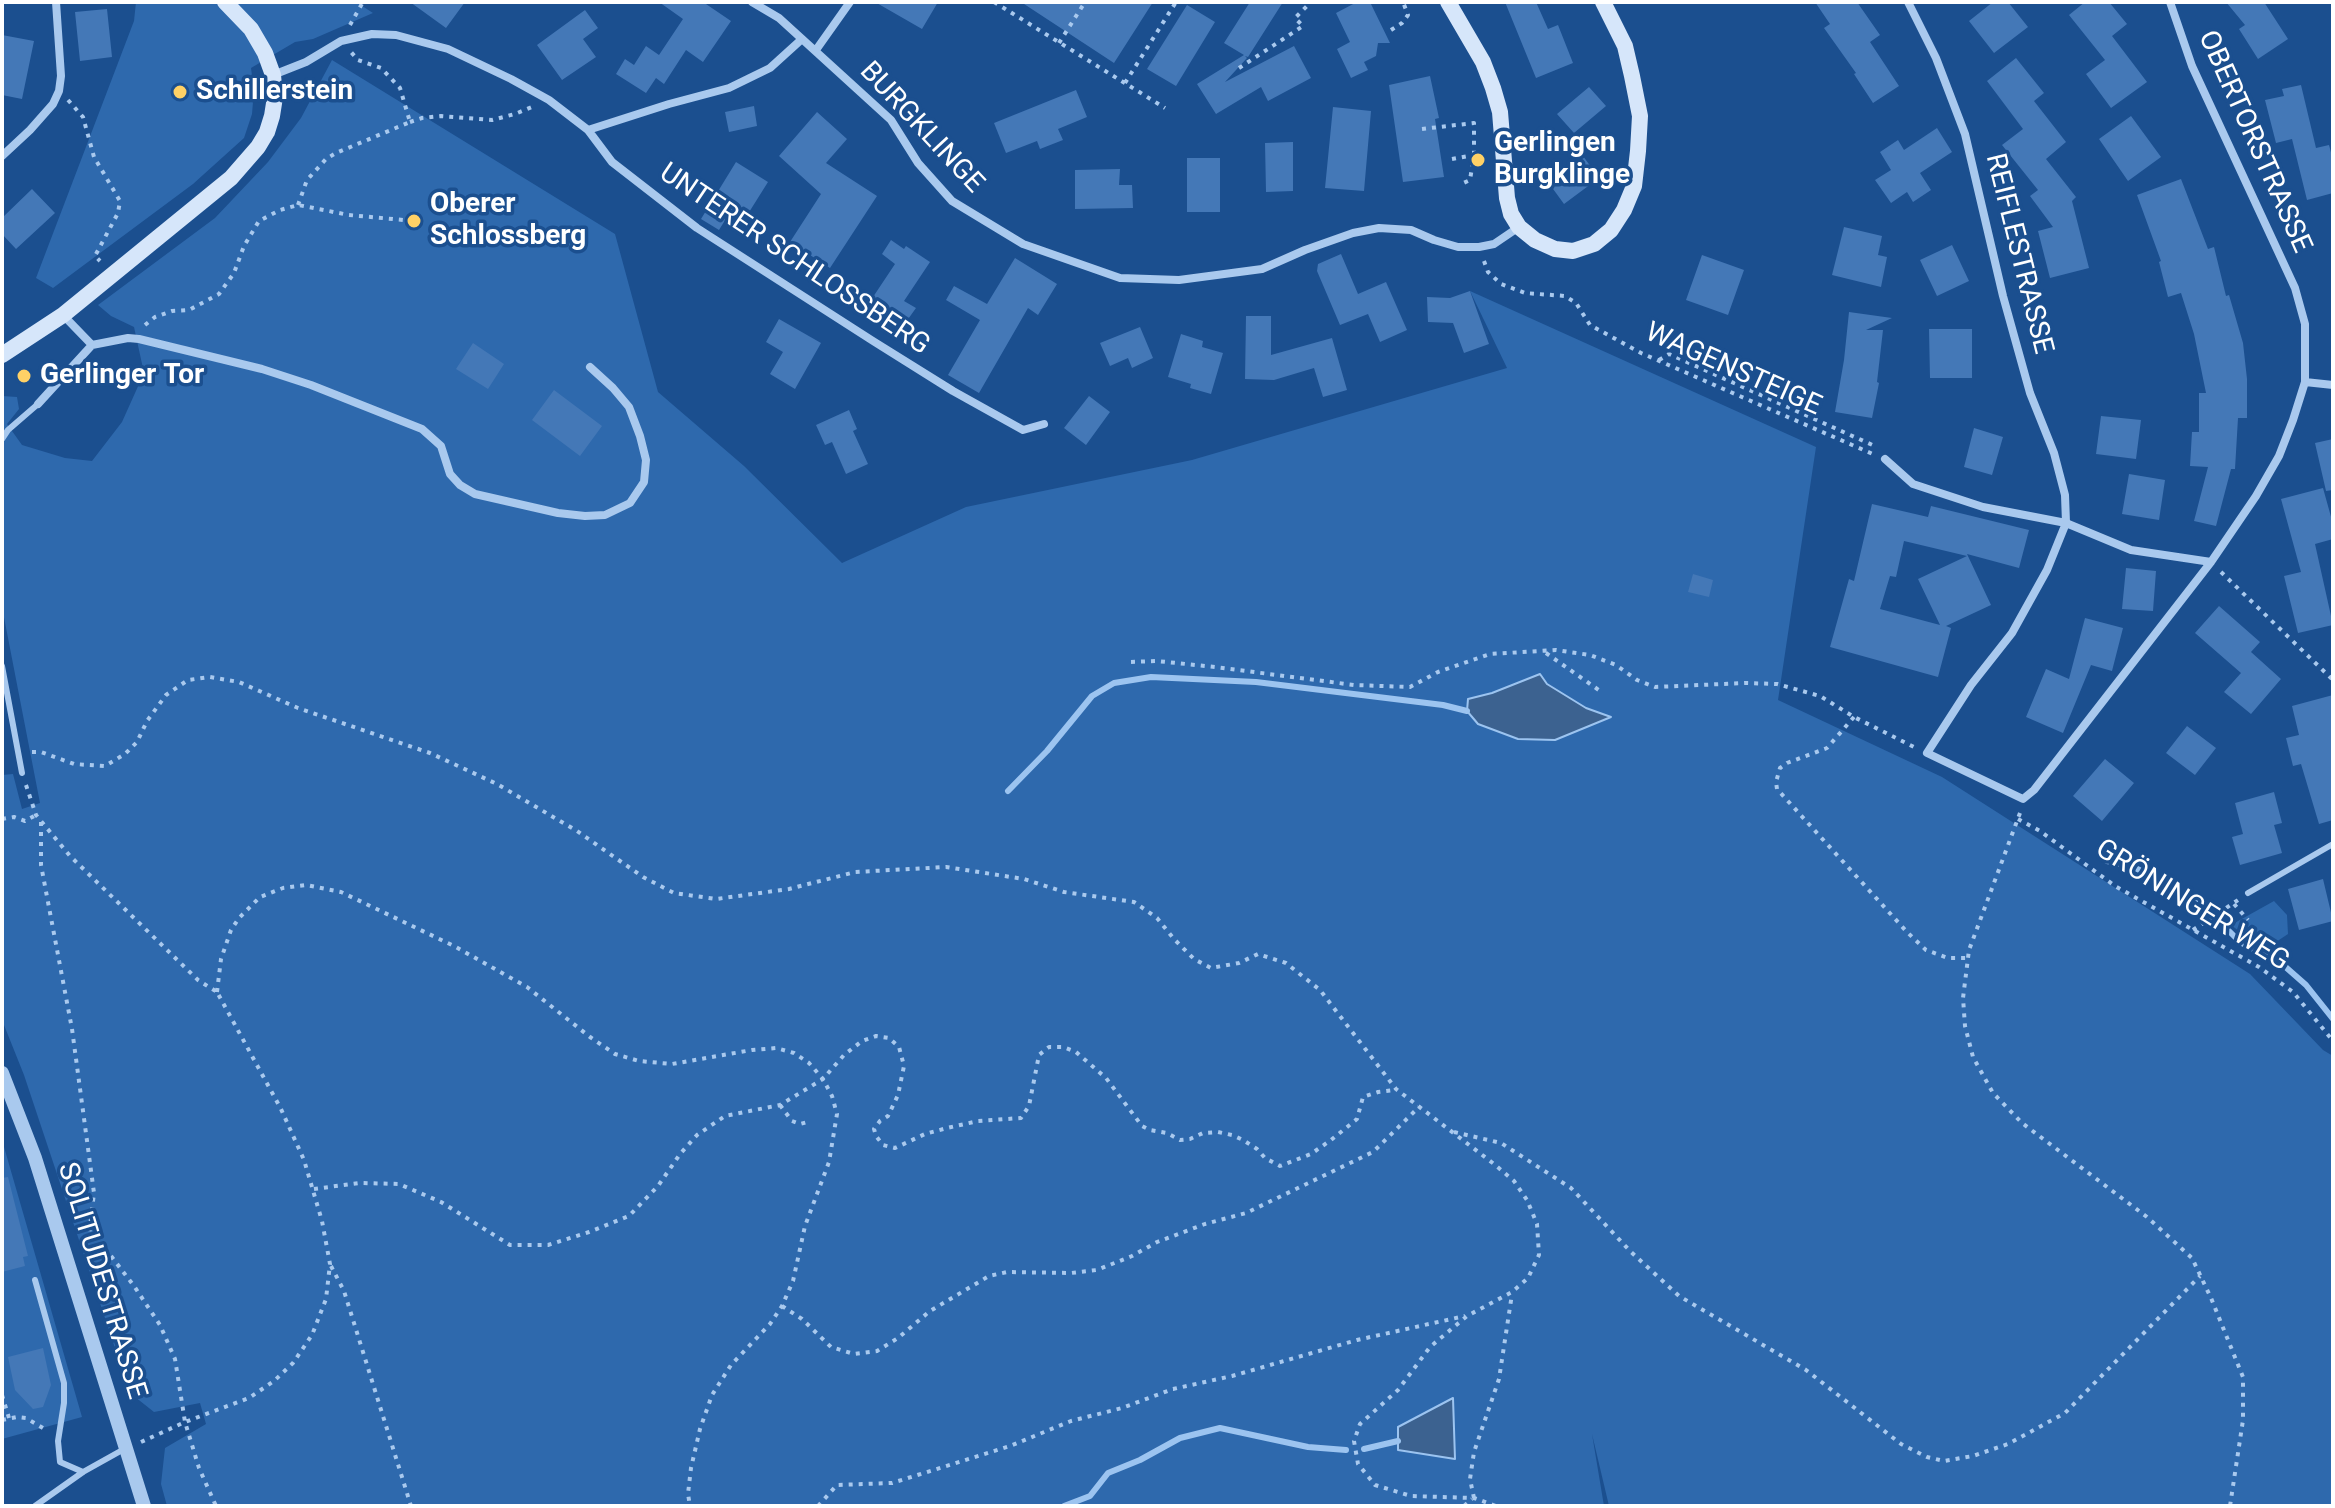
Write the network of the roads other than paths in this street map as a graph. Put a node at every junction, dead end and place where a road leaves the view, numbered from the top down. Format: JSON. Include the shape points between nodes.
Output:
{"nodes":[{"id":1,"x":56,"y":2,"type":"edge"},
{"id":2,"x":225,"y":2,"type":"edge"},
{"id":3,"x":752,"y":2,"type":"edge"},
{"id":4,"x":850,"y":2,"type":"edge"},
{"id":5,"x":1448,"y":2,"type":"edge"},
{"id":6,"x":1603,"y":2,"type":"edge"},
{"id":7,"x":1908,"y":2,"type":"edge"},
{"id":8,"x":2170,"y":2,"type":"edge"},
{"id":9,"x":802,"y":39,"type":"junction"},
{"id":10,"x":816,"y":50,"type":"junction"},
{"id":11,"x":273,"y":75,"type":"junction"},
{"id":12,"x":588,"y":130,"type":"junction"},
{"id":13,"x":2,"y":156,"type":"edge"},
{"id":14,"x":1519,"y":227,"type":"junction"},
{"id":15,"x":63,"y":315,"type":"junction"},
{"id":16,"x":92,"y":345,"type":"junction"},
{"id":17,"x":2,"y":355,"type":"edge"},
{"id":18,"x":590,"y":367,"type":"dead end"},
{"id":19,"x":2305,"y":382,"type":"junction"},
{"id":20,"x":2333,"y":385,"type":"edge"},
{"id":21,"x":38,"y":404,"type":"joint"},
{"id":22,"x":1044,"y":424,"type":"dead end"},
{"id":23,"x":2,"y":439,"type":"edge"},
{"id":24,"x":1885,"y":459,"type":"road end"},
{"id":25,"x":2066,"y":523,"type":"junction"},
{"id":26,"x":2211,"y":562,"type":"junction"},
{"id":27,"x":2,"y":666,"type":"edge"},
{"id":28,"x":22,"y":773,"type":"road end"},
{"id":29,"x":2023,"y":799,"type":"joint"},
{"id":30,"x":2333,"y":844,"type":"edge"},
{"id":31,"x":2248,"y":893,"type":"road end"},
{"id":32,"x":2,"y":1073,"type":"edge"},
{"id":33,"x":35,"y":1280,"type":"dead end"},
{"id":34,"x":126,"y":1448,"type":"junction"},
{"id":35,"x":83,"y":1472,"type":"junction"},
{"id":36,"x":35,"y":1506,"type":"edge"},
{"id":37,"x":144,"y":1506,"type":"edge"}],
"edges":[{"from":1,"to":13,"type":"street","via":[[59,91],[53,104]]},
{"from":2,"to":11,"type":"main road","via":[[251,29]]},
{"from":3,"to":9,"type":"street","name":"BURGKLINGE"},
{"from":4,"to":10,"type":"street"},
{"from":5,"to":14,"type":"main road","via":[[1493,88],[1504,140],[1507,198]]},
{"from":6,"to":14,"type":"main road","via":[[1625,46],[1640,116],[1634,186],[1611,230],[1594,244],[1573,251],[1555,249]]},
{"from":7,"to":25,"type":"street","name":"REIFLESTRASSE","via":[[1965,134],[2006,310],[2065,495]]},
{"from":8,"to":19,"type":"street","name":"OBERTORSTRASSE","via":[[2192,66],[2295,288],[2305,324]]},
{"from":9,"to":10,"type":"street","name":"BURGKLINGE"},
{"from":9,"to":12,"type":"street","via":[[770,68],[729,88]]},
{"from":10,"to":14,"type":"street","name":"BURGKLINGE","via":[[891,120],[918,163],[952,201],[1023,244],[1120,278],[1179,280],[1262,269],[1341,237],[1379,228],[1411,230],[1458,247],[1479,247],[1494,244]]},
{"from":11,"to":12,"type":"street","name":"UNTERER SCHLOSSBERG","via":[[341,41],[396,35],[448,49],[511,79]]},
{"from":11,"to":15,"type":"main road","via":[[272,116],[246,163]]},
{"from":12,"to":22,"type":"street","name":"UNTERER SCHLOSSBERG","via":[[612,162],[697,228],[777,280],[1023,430]]},
{"from":15,"to":16,"type":"street"},
{"from":15,"to":17,"type":"main road"},
{"from":16,"to":18,"type":"street","via":[[139,339],[311,385],[422,429],[441,446],[450,474],[475,494],[585,516],[605,515],[630,503],[644,482],[646,460],[629,407]]},
{"from":16,"to":21,"type":"street"},
{"from":19,"to":20,"type":"street"},
{"from":19,"to":26,"type":"street","name":"OBERTORSTRASSE","via":[[2279,456]]},
{"from":21,"to":23,"type":"lane"},
{"from":24,"to":25,"type":"street","via":[[1913,484],[1983,507]]},
{"from":25,"to":26,"type":"street","via":[[2131,550]]},
{"from":25,"to":29,"type":"street","name":"REIFLESTRASSE","via":[[2012,633],[1927,753]]},
{"from":26,"to":29,"type":"street","name":"OBERTORSTRASSE"},
{"from":27,"to":28,"type":"lane"},
{"from":30,"to":31,"type":"lane"},
{"from":32,"to":34,"type":"street","name":"SOLITUDESTRASSE","via":[[35,1158]]},
{"from":33,"to":35,"type":"lane","via":[[64,1383],[60,1462]]},
{"from":34,"to":35,"type":"lane"},
{"from":34,"to":37,"type":"street","name":"SOLITUDESTRASSE"},
{"from":35,"to":36,"type":"lane"}]}
